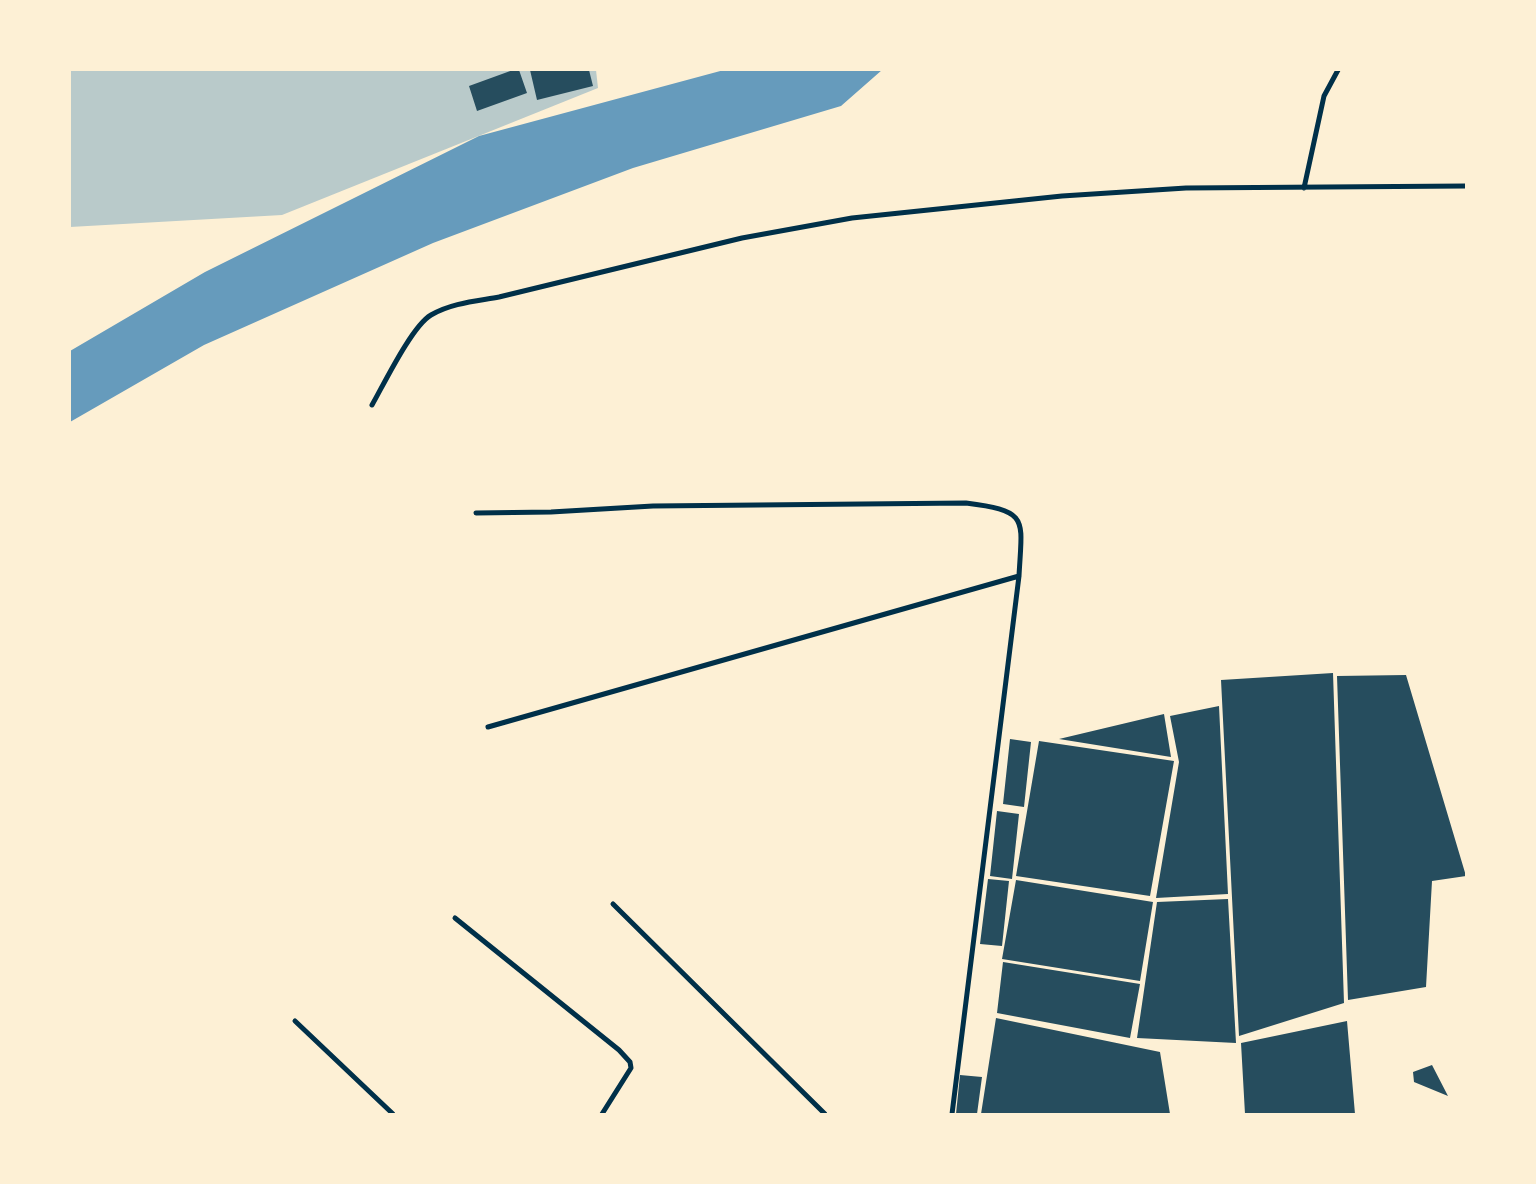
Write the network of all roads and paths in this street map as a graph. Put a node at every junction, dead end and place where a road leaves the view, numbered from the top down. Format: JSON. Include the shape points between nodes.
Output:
{"nodes":[{"id":1,"x":1338,"y":70,"type":"edge"},
{"id":2,"x":1466,"y":186,"type":"edge"},
{"id":3,"x":1304,"y":188,"type":"junction"},
{"id":4,"x":372,"y":405,"type":"dead end"},
{"id":5,"x":476,"y":513,"type":"dead end"},
{"id":6,"x":1019,"y":576,"type":"junction"},
{"id":7,"x":488,"y":727,"type":"dead end"},
{"id":8,"x":613,"y":904,"type":"dead end"},
{"id":9,"x":455,"y":918,"type":"dead end"},
{"id":10,"x":295,"y":1021,"type":"dead end"},
{"id":11,"x":393,"y":1114,"type":"edge"},
{"id":12,"x":602,"y":1114,"type":"edge"},
{"id":13,"x":825,"y":1114,"type":"edge"},
{"id":14,"x":952,"y":1114,"type":"edge"}],
"edges":[{"from":1,"to":3,"type":"street","via":[[1324,96]]},
{"from":2,"to":3,"type":"street"},
{"from":3,"to":4,"type":"street","via":[[1186,188],[1062,196],[852,218],[742,238],[461,304],[430,315],[405,345]]},
{"from":5,"to":6,"type":"street","via":[[653,506],[966,503],[995,506],[1012,513],[1022,526]]},
{"from":6,"to":7,"type":"street"},
{"from":6,"to":14,"type":"street"},
{"from":8,"to":13,"type":"street"},
{"from":9,"to":12,"type":"street","via":[[630,1062],[632,1068]]},
{"from":10,"to":11,"type":"street"}]}
